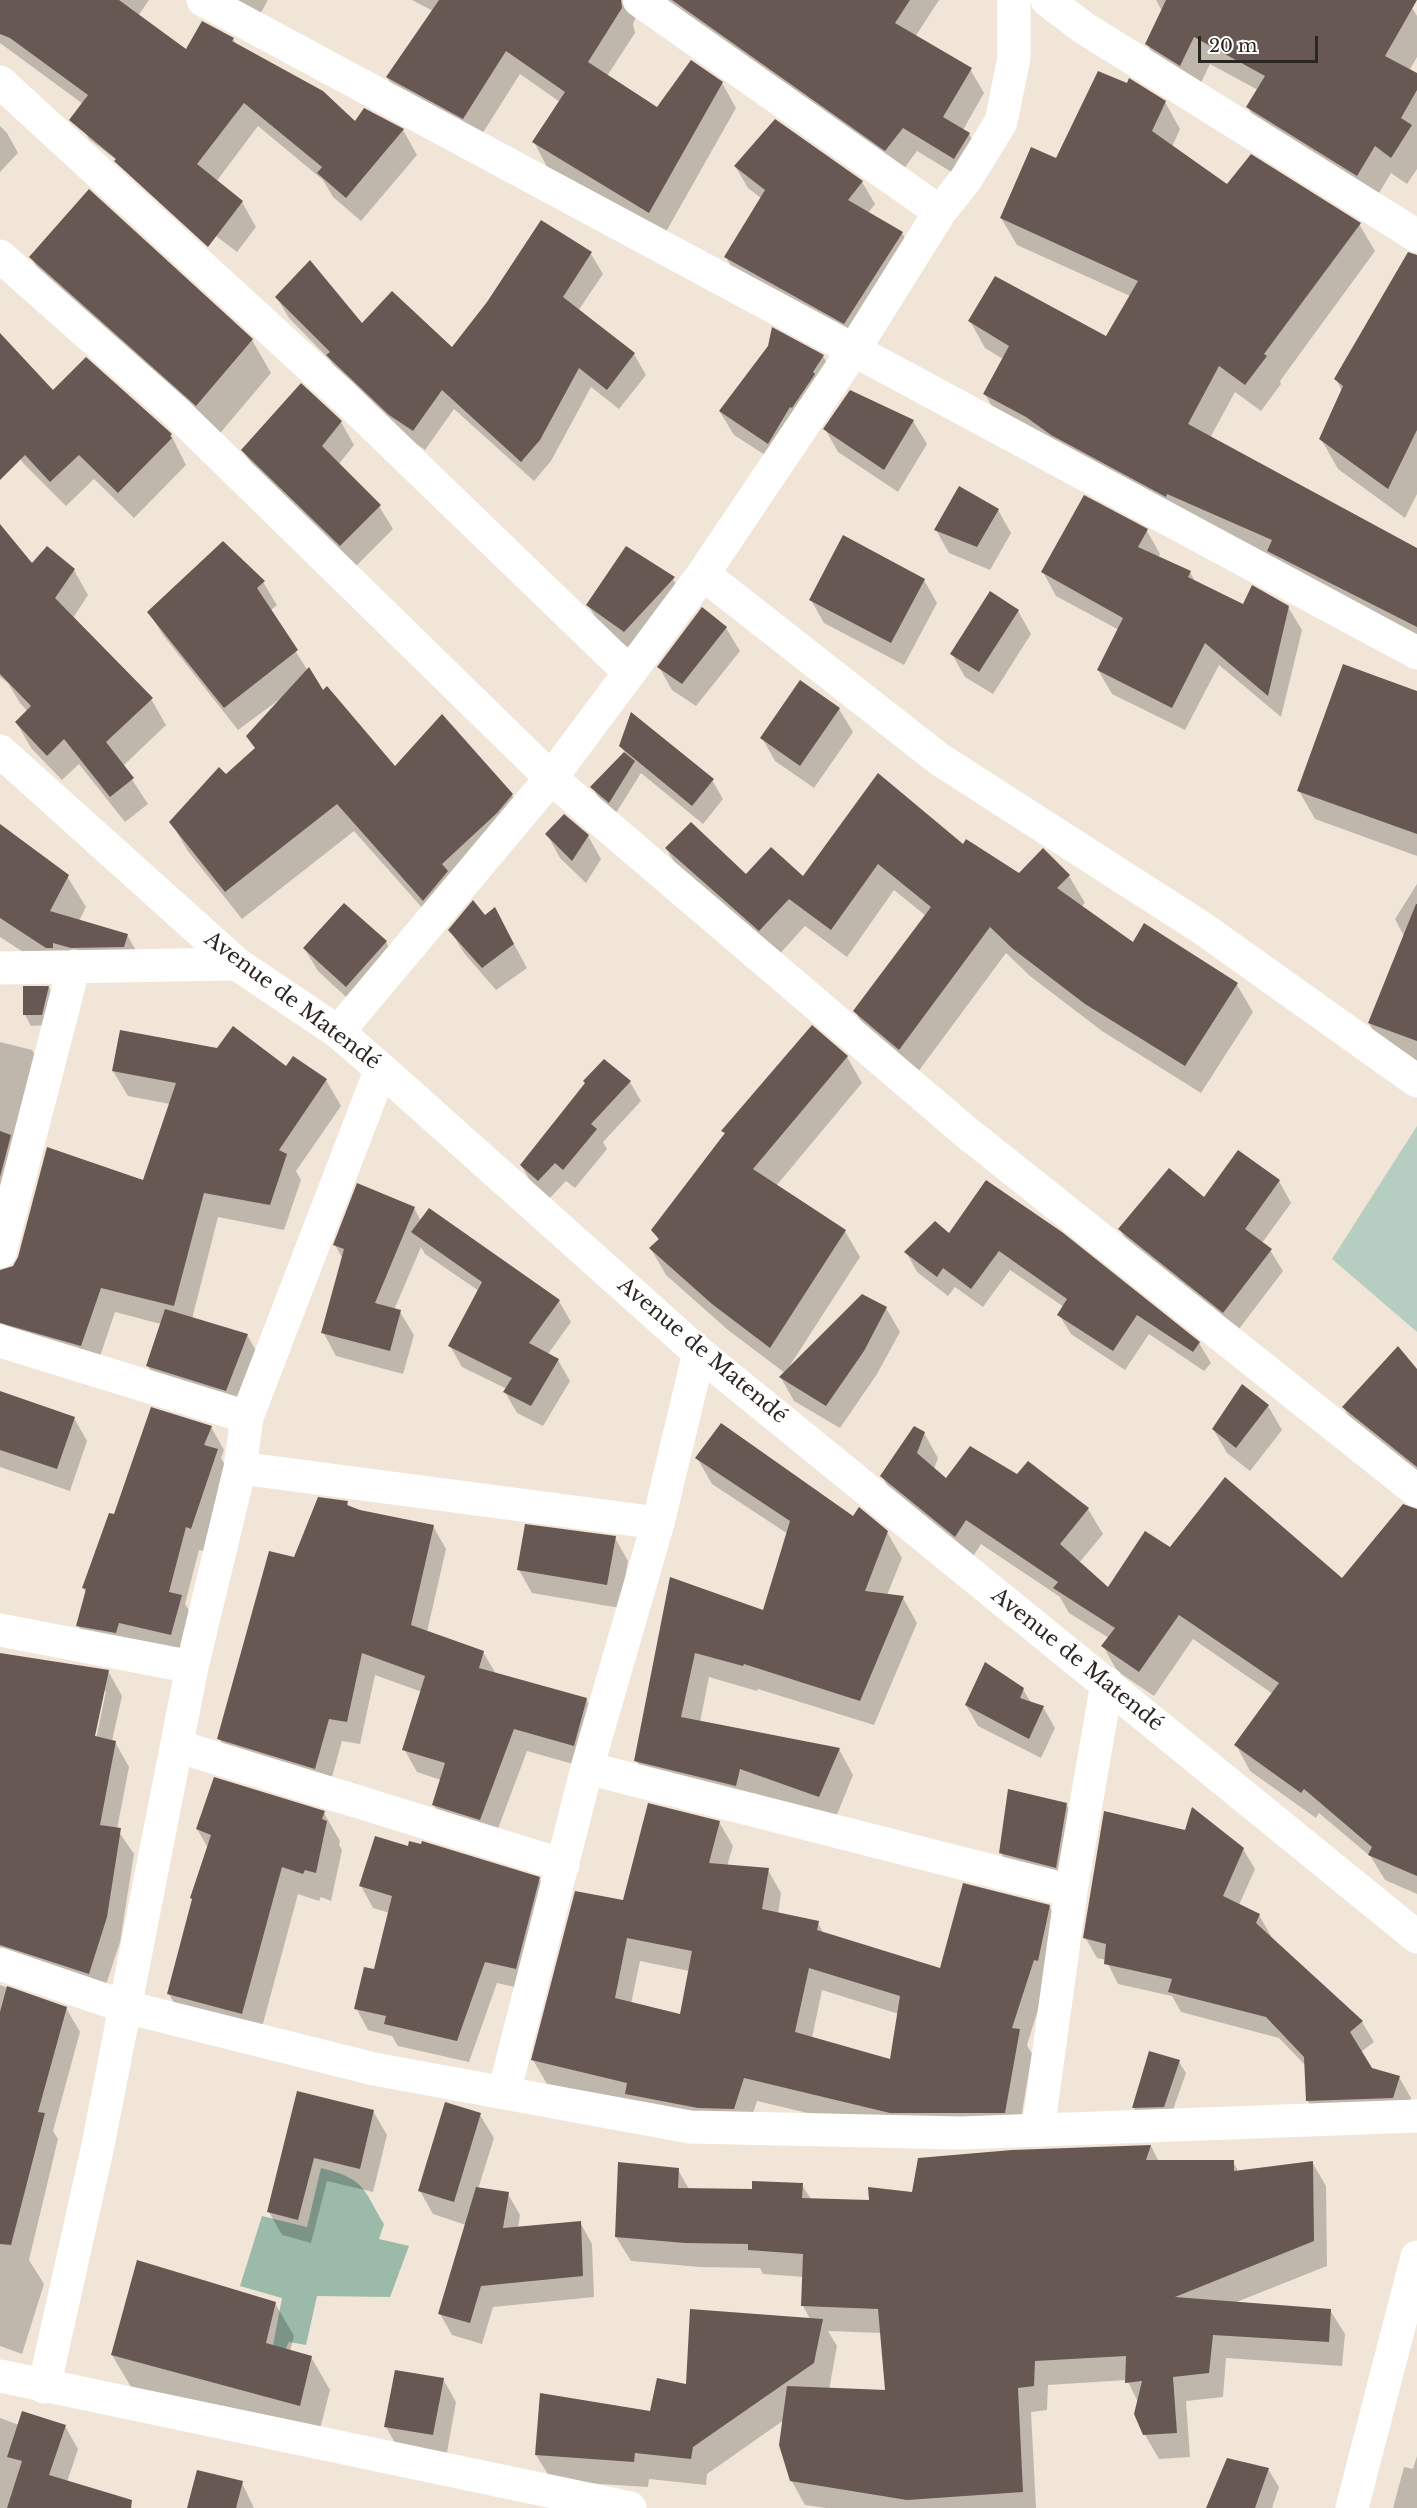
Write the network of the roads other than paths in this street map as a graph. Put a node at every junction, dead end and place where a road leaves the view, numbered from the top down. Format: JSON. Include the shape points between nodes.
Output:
{"nodes":[{"id":1,"x":203,"y":0,"type":"edge"},
{"id":2,"x":639,"y":0,"type":"edge"},
{"id":3,"x":1014,"y":0,"type":"edge"},
{"id":4,"x":1047,"y":0,"type":"edge"},
{"id":5,"x":0,"y":82,"type":"edge"},
{"id":6,"x":940,"y":212,"type":"junction"},
{"id":7,"x":1417,"y":236,"type":"edge"},
{"id":8,"x":0,"y":256,"type":"edge"},
{"id":9,"x":853,"y":351,"type":"junction"},
{"id":10,"x":703,"y":574,"type":"junction"},
{"id":11,"x":1417,"y":653,"type":"edge"},
{"id":12,"x":629,"y":672,"type":"junction"},
{"id":13,"x":0,"y":751,"type":"edge"},
{"id":14,"x":551,"y":778,"type":"junction"},
{"id":15,"x":237,"y":964,"type":"junction"},
{"id":16,"x":74,"y":966,"type":"junction"},
{"id":17,"x":0,"y":968,"type":"edge"},
{"id":18,"x":338,"y":1032,"type":"junction"},
{"id":19,"x":381,"y":1069,"type":"junction"},
{"id":20,"x":1417,"y":1081,"type":"edge"},
{"id":21,"x":0,"y":1252,"type":"edge"},
{"id":22,"x":0,"y":1341,"type":"edge"},
{"id":23,"x":699,"y":1353,"type":"junction"},
{"id":24,"x":248,"y":1417,"type":"junction"},
{"id":25,"x":240,"y":1468,"type":"junction"},
{"id":26,"x":1417,"y":1491,"type":"edge"},
{"id":27,"x":658,"y":1523,"type":"junction"},
{"id":28,"x":0,"y":1630,"type":"edge"},
{"id":29,"x":192,"y":1667,"type":"junction"},
{"id":30,"x":1107,"y":1683,"type":"junction"},
{"id":31,"x":177,"y":1746,"type":"junction"},
{"id":32,"x":587,"y":1768,"type":"junction"},
{"id":33,"x":563,"y":1865,"type":"junction"},
{"id":34,"x":1071,"y":1891,"type":"junction"},
{"id":35,"x":1417,"y":1937,"type":"edge"},
{"id":36,"x":0,"y":1964,"type":"edge"},
{"id":37,"x":126,"y":2007,"type":"junction"},
{"id":38,"x":504,"y":2092,"type":"junction"},
{"id":39,"x":1417,"y":2116,"type":"edge"},
{"id":40,"x":1038,"y":2130,"type":"junction"},
{"id":41,"x":1417,"y":2257,"type":"edge"},
{"id":42,"x":0,"y":2376,"type":"edge"},
{"id":43,"x":44,"y":2387,"type":"junction"},
{"id":44,"x":630,"y":2508,"type":"edge"},
{"id":45,"x":1352,"y":2508,"type":"edge"}],
"edges":[{"from":1,"to":9,"type":"street"},
{"from":2,"to":6,"type":"street"},
{"from":3,"to":6,"type":"street","via":[[1014,57],[1001,122]]},
{"from":4,"to":7,"type":"street","via":[[1084,28]]},
{"from":5,"to":12,"type":"street","via":[[344,397]]},
{"from":6,"to":9,"type":"street"},
{"from":8,"to":14,"type":"street","via":[[176,411]]},
{"from":9,"to":10,"type":"street"},
{"from":9,"to":11,"type":"street"},
{"from":10,"to":12,"type":"street"},
{"from":10,"to":20,"type":"street","via":[[939,759],[1202,928]]},
{"from":12,"to":14,"type":"street"},
{"from":13,"to":15,"type":"street","name":"Avenue de Matendé"},
{"from":14,"to":18,"type":"street"},
{"from":14,"to":26,"type":"street","via":[[966,1132]]},
{"from":15,"to":16,"type":"street"},
{"from":15,"to":18,"type":"street","name":"Avenue de Matendé"},
{"from":16,"to":17,"type":"street"},
{"from":16,"to":21,"type":"street"},
{"from":18,"to":19,"type":"street","name":"Avenue de Matendé"},
{"from":19,"to":23,"type":"street","name":"Avenue de Matendé"},
{"from":19,"to":24,"type":"street"},
{"from":22,"to":24,"type":"street"},
{"from":23,"to":27,"type":"street"},
{"from":23,"to":30,"type":"street","name":"Avenue de Matendé"},
{"from":24,"to":25,"type":"street"},
{"from":25,"to":27,"type":"street"},
{"from":25,"to":29,"type":"street"},
{"from":27,"to":32,"type":"street"},
{"from":28,"to":29,"type":"street"},
{"from":29,"to":31,"type":"street"},
{"from":30,"to":34,"type":"street"},
{"from":30,"to":35,"type":"street","name":"Avenue de Matendé"},
{"from":31,"to":33,"type":"street"},
{"from":31,"to":37,"type":"street"},
{"from":32,"to":33,"type":"street"},
{"from":32,"to":34,"type":"street"},
{"from":33,"to":38,"type":"street"},
{"from":34,"to":40,"type":"street"},
{"from":36,"to":37,"type":"street"},
{"from":37,"to":38,"type":"street","via":[[374,2069]]},
{"from":37,"to":43,"type":"street"},
{"from":38,"to":40,"type":"street","via":[[690,2127],[961,2133]]},
{"from":39,"to":40,"type":"street"},
{"from":41,"to":45,"type":"street"},
{"from":42,"to":43,"type":"street"},
{"from":43,"to":44,"type":"street"}]}
